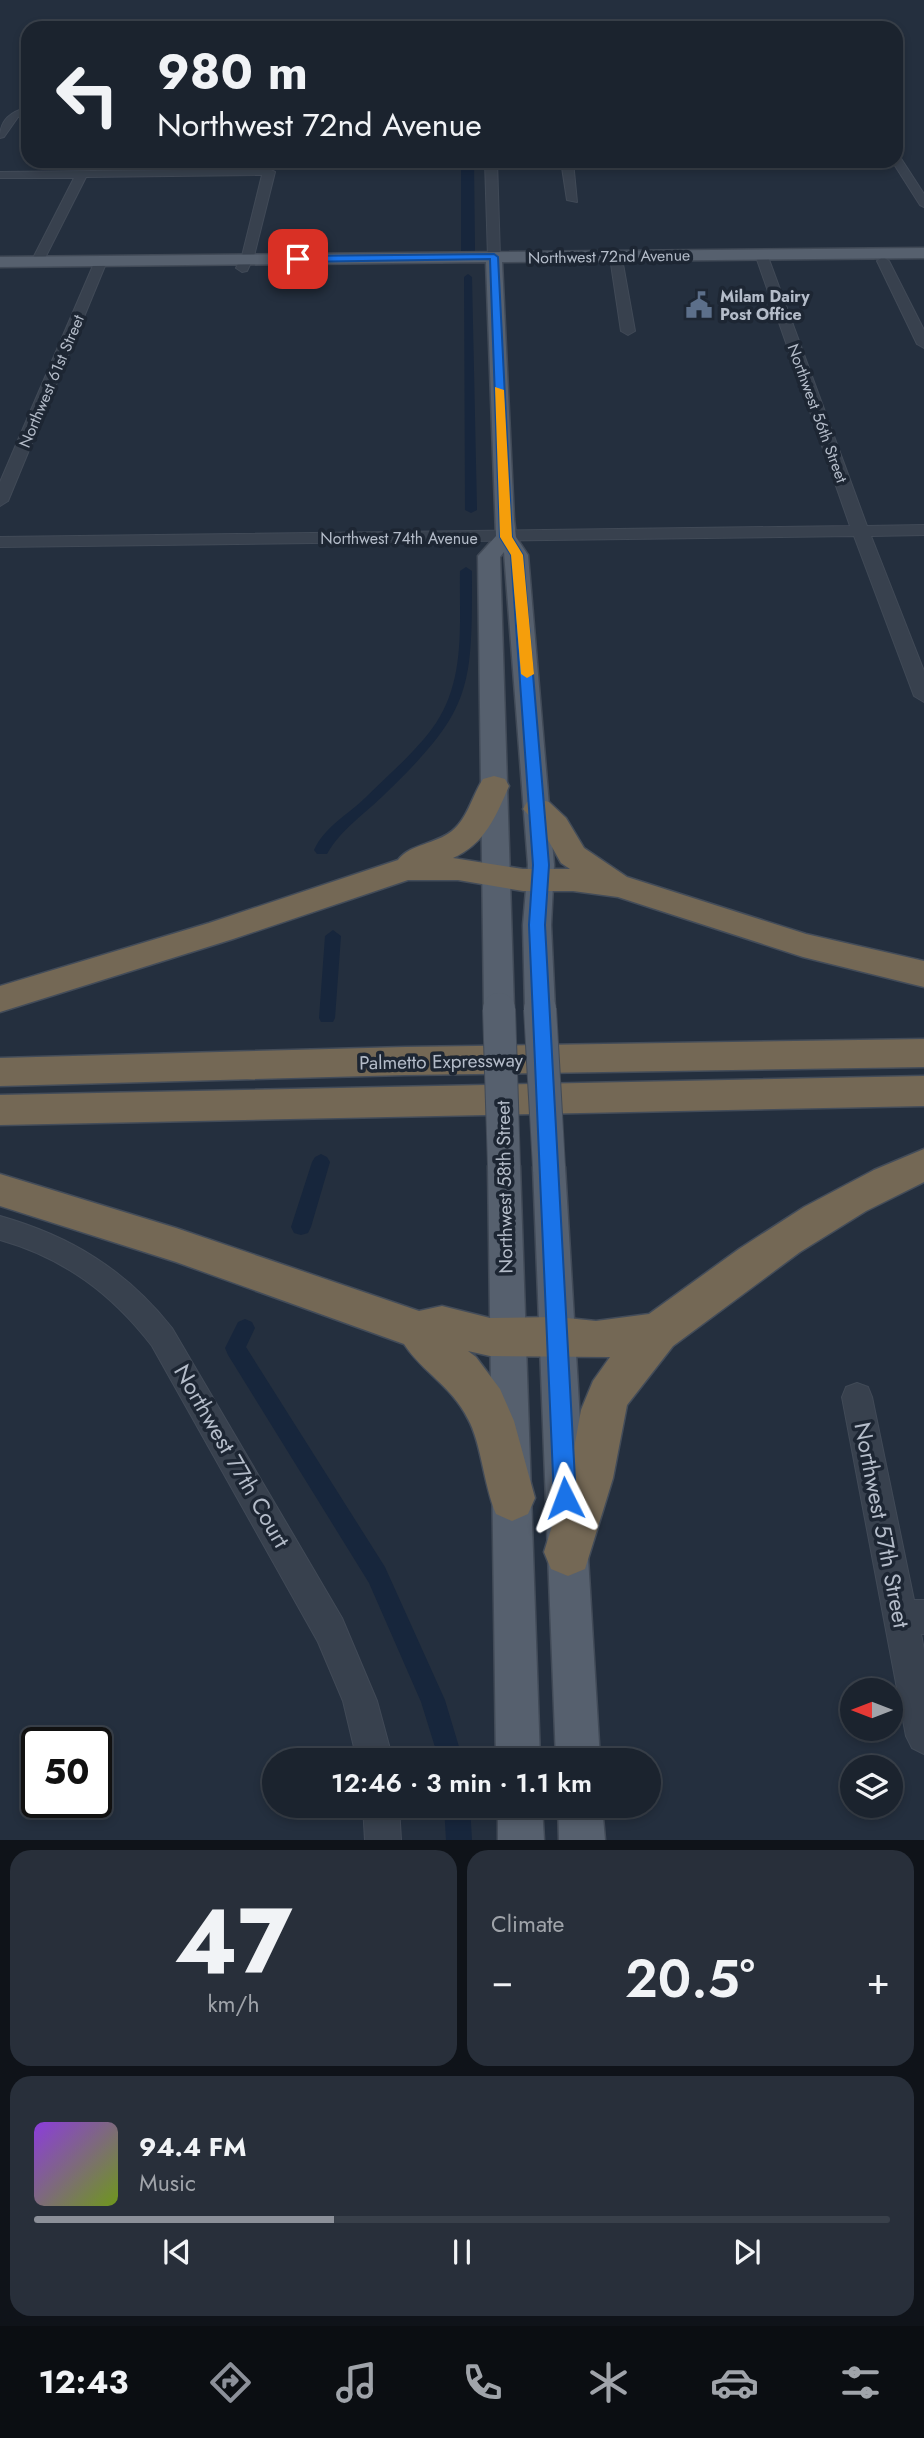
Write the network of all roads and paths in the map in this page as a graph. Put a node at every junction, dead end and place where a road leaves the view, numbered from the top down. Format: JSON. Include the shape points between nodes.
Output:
{"nodes":[{"id":1,"x":21,"y":112,"type":"edge"},
{"id":2,"x":0,"y":135,"type":"edge"},
{"id":3,"x":491,"y":168,"type":"edge"},
{"id":4,"x":567,"y":168,"type":"edge"},
{"id":5,"x":902,"y":168,"type":"edge"},
{"id":6,"x":82,"y":174,"type":"junction"},
{"id":7,"x":0,"y":175,"type":"edge"},
{"id":8,"x":573,"y":200,"type":"dead end"},
{"id":9,"x":924,"y":204,"type":"edge"},
{"id":10,"x":924,"y":253,"type":"edge"},
{"id":11,"x":763,"y":258,"type":"junction"},
{"id":12,"x":494,"y":261,"type":"junction"},
{"id":13,"x":883,"y":261,"type":"junction"},
{"id":14,"x":924,"y":261,"type":"edge"},
{"id":15,"x":0,"y":262,"type":"edge"},
{"id":16,"x":37,"y":262,"type":"junction"},
{"id":17,"x":244,"y":264,"type":"junction"},
{"id":18,"x":617,"y":264,"type":"junction"},
{"id":19,"x":99,"y":265,"type":"junction"},
{"id":20,"x":0,"y":270,"type":"edge"},
{"id":21,"x":628,"y":331,"type":"dead end"},
{"id":22,"x":924,"y":344,"type":"edge"},
{"id":23,"x":0,"y":501,"type":"edge"},
{"id":24,"x":924,"y":530,"type":"edge"},
{"id":25,"x":862,"y":531,"type":"junction"},
{"id":26,"x":506,"y":537,"type":"junction"},
{"id":27,"x":0,"y":542,"type":"edge"},
{"id":28,"x":894,"y":618,"type":"joint"},
{"id":29,"x":924,"y":696,"type":"edge"},
{"id":30,"x":494,"y":786,"type":"junction"},
{"id":31,"x":538,"y":809,"type":"junction"},
{"id":32,"x":406,"y":869,"type":"junction"},
{"id":33,"x":497,"y":877,"type":"junction"},
{"id":34,"x":540,"y":880,"type":"junction"},
{"id":35,"x":621,"y":886,"type":"junction"},
{"id":36,"x":924,"y":974,"type":"edge"},
{"id":37,"x":0,"y":999,"type":"edge"},
{"id":38,"x":924,"y":1053,"type":"edge"},
{"id":39,"x":924,"y":1066,"type":"edge"},
{"id":40,"x":0,"y":1072,"type":"edge"},
{"id":41,"x":0,"y":1084,"type":"edge"},
{"id":42,"x":924,"y":1091,"type":"edge"},
{"id":43,"x":924,"y":1105,"type":"edge"},
{"id":44,"x":0,"y":1110,"type":"edge"},
{"id":45,"x":0,"y":1122,"type":"edge"},
{"id":46,"x":924,"y":1165,"type":"edge"},
{"id":47,"x":0,"y":1191,"type":"edge"},
{"id":48,"x":0,"y":1228,"type":"edge"},
{"id":49,"x":419,"y":1330,"type":"junction"},
{"id":50,"x":658,"y":1332,"type":"junction"},
{"id":51,"x":557,"y":1336,"type":"junction"},
{"id":52,"x":507,"y":1338,"type":"junction"},
{"id":53,"x":857,"y":1397,"type":"dead end"},
{"id":54,"x":512,"y":1498,"type":"junction"},
{"id":55,"x":568,"y":1552,"type":"junction"},
{"id":56,"x":912,"y":1617,"type":"edge"},
{"id":57,"x":924,"y":1736,"type":"edge"},
{"id":58,"x":371,"y":1748,"type":"edge"},
{"id":59,"x":518,"y":1748,"type":"edge"},
{"id":60,"x":577,"y":1748,"type":"edge"},
{"id":61,"x":381,"y":1818,"type":"edge"},
{"id":62,"x":520,"y":1818,"type":"edge"},
{"id":63,"x":581,"y":1818,"type":"edge"},
{"id":64,"x":383,"y":1839,"type":"edge"},
{"id":65,"x":521,"y":1839,"type":"edge"},
{"id":66,"x":582,"y":1839,"type":"edge"}],
"edges":[{"from":1,"to":2,"type":"street"},
{"from":3,"to":12,"type":"street"},
{"from":4,"to":8,"type":"street"},
{"from":5,"to":9,"type":"street"},
{"from":6,"to":7,"type":"street"},
{"from":6,"to":16,"type":"street"},
{"from":6,"to":17,"type":"street","via":[[269,172]]},
{"from":10,"to":11,"type":"main road","name":"Northwest 72nd Avenue"},
{"from":11,"to":12,"type":"main road","name":"Northwest 72nd Avenue"},
{"from":11,"to":13,"type":"main road","name":"Northwest 72nd Avenue"},
{"from":11,"to":18,"type":"main road","name":"Northwest 72nd Avenue"},
{"from":11,"to":25,"type":"street","name":"Northwest 56th Street"},
{"from":12,"to":17,"type":"main road","name":"Northwest 72nd Avenue"},
{"from":12,"to":18,"type":"main road","name":"Northwest 72nd Avenue"},
{"from":12,"to":26,"type":"main road"},
{"from":13,"to":14,"type":"main road","name":"Northwest 72nd Avenue"},
{"from":13,"to":22,"type":"street"},
{"from":15,"to":16,"type":"main road","name":"Northwest 72nd Avenue"},
{"from":16,"to":19,"type":"main road","name":"Northwest 72nd Avenue"},
{"from":17,"to":19,"type":"main road","name":"Northwest 72nd Avenue"},
{"from":18,"to":21,"type":"street"},
{"from":19,"to":20,"type":"main road","name":"Northwest 72nd Avenue"},
{"from":19,"to":23,"type":"street","name":"Northwest 61st Street"},
{"from":24,"to":25,"type":"street","name":"Northwest 74th Avenue"},
{"from":25,"to":26,"type":"street","name":"Northwest 74th Avenue"},
{"from":25,"to":28,"type":"street"},
{"from":26,"to":27,"type":"street","name":"Northwest 74th Avenue"},
{"from":26,"to":30,"type":"main road","name":"Northwest 58th Street","via":[[489,556]]},
{"from":26,"to":31,"type":"main road","via":[[517,555]]},
{"from":28,"to":29,"type":"street"},
{"from":30,"to":32,"type":"highway","via":[[481,820],[466,837],[419,858]]},
{"from":30,"to":33,"type":"main road","name":"Northwest 58th Street"},
{"from":31,"to":34,"type":"main road"},
{"from":31,"to":35,"type":"highway","via":[[555,825],[572,855]]},
{"from":32,"to":33,"type":"highway","via":[[458,869]]},
{"from":32,"to":37,"type":"highway"},
{"from":33,"to":34,"type":"highway"},
{"from":33,"to":52,"type":"main road","name":"Northwest 58th Street","bridge":true},
{"from":34,"to":35,"type":"highway"},
{"from":34,"to":51,"type":"main road","bridge":true,"via":[[540,1009]]},
{"from":35,"to":36,"type":"highway","via":[[803,945]]},
{"from":38,"to":40,"type":"highway","name":"Palmetto Expressway"},
{"from":39,"to":41,"type":"highway"},
{"from":42,"to":44,"type":"highway"},
{"from":43,"to":45,"type":"highway"},
{"from":46,"to":50,"type":"highway","via":[[869,1188],[822,1215]]},
{"from":47,"to":49,"type":"highway","via":[[176,1245]]},
{"from":48,"to":58,"type":"street","name":"Northwest 77th Court","via":[[41,1241],[87,1264],[126,1295],[158,1331],[330,1630],[360,1701]]},
{"from":49,"to":52,"type":"highway","via":[[442,1325]]},
{"from":49,"to":54,"type":"highway","via":[[431,1348],[461,1371],[484,1404]]},
{"from":50,"to":51,"type":"highway","via":[[611,1339]]},
{"from":50,"to":55,"type":"highway","via":[[649,1350],[609,1395],[598,1423],[597,1451]]},
{"from":51,"to":52,"type":"highway"},
{"from":51,"to":55,"type":"main road"},
{"from":52,"to":54,"type":"main road","name":"Northwest 58th Street"},
{"from":53,"to":56,"type":"street","name":"Northwest 57th Street"},
{"from":54,"to":59,"type":"main road","name":"Northwest 58th Street"},
{"from":55,"to":60,"type":"main road"},
{"from":56,"to":57,"type":"street","name":"Northwest 57th Street"},
{"from":61,"to":64,"type":"street"},
{"from":62,"to":65,"type":"main road"},
{"from":63,"to":66,"type":"main road"}]}
